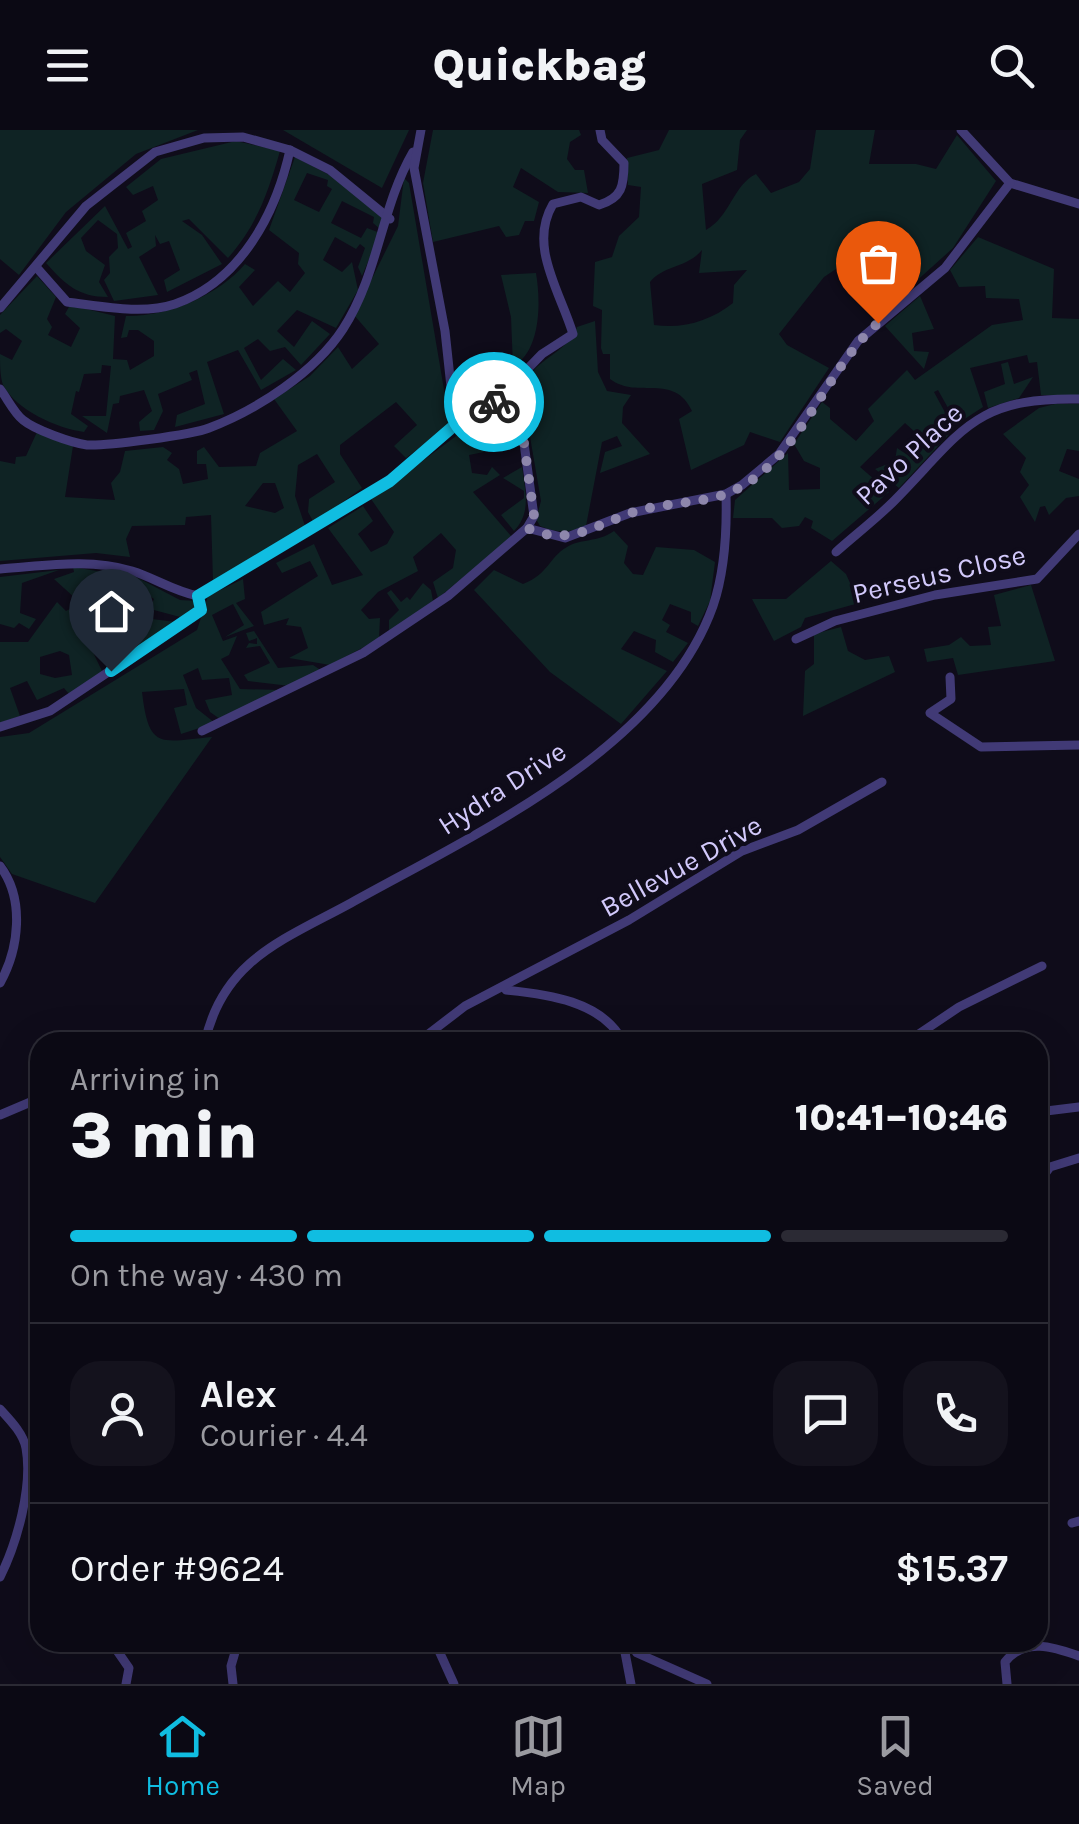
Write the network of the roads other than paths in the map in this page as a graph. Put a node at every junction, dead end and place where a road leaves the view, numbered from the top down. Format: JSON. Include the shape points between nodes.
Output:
{"nodes":[{"id":1,"x":421,"y":130,"type":"edge"},
{"id":2,"x":600,"y":130,"type":"edge"},
{"id":3,"x":962,"y":130,"type":"edge"},
{"id":4,"x":419,"y":142,"type":"junction"},
{"id":5,"x":290,"y":150,"type":"junction"},
{"id":6,"x":1010,"y":183,"type":"junction"},
{"id":7,"x":1079,"y":204,"type":"edge"},
{"id":8,"x":390,"y":219,"type":"junction"},
{"id":9,"x":37,"y":268,"type":"junction"},
{"id":10,"x":0,"y":308,"type":"edge"},
{"id":11,"x":0,"y":389,"type":"edge"},
{"id":12,"x":505,"y":392,"type":"junction"},
{"id":13,"x":1079,"y":400,"type":"edge"},
{"id":14,"x":456,"y":424,"type":"junction"},
{"id":15,"x":726,"y":494,"type":"junction"},
{"id":16,"x":527,"y":528,"type":"junction"},
{"id":17,"x":1079,"y":534,"type":"edge"},
{"id":18,"x":836,"y":552,"type":"dead end"},
{"id":19,"x":0,"y":570,"type":"edge"},
{"id":20,"x":198,"y":596,"type":"junction"},
{"id":21,"x":796,"y":638,"type":"dead end"},
{"id":22,"x":950,"y":677,"type":"dead end"},
{"id":23,"x":0,"y":727,"type":"edge"},
{"id":24,"x":202,"y":731,"type":"dead end"},
{"id":25,"x":1079,"y":744,"type":"edge"},
{"id":26,"x":882,"y":782,"type":"dead end"},
{"id":27,"x":0,"y":866,"type":"edge"},
{"id":28,"x":1042,"y":966,"type":"dead end"},
{"id":29,"x":0,"y":983,"type":"edge"},
{"id":30,"x":503,"y":990,"type":"junction"},
{"id":31,"x":208,"y":1032,"type":"edge"},
{"id":32,"x":431,"y":1032,"type":"edge"},
{"id":33,"x":613,"y":1032,"type":"edge"},
{"id":34,"x":922,"y":1032,"type":"edge"},
{"id":35,"x":30,"y":1102,"type":"edge"},
{"id":36,"x":1079,"y":1107,"type":"edge"},
{"id":37,"x":1048,"y":1111,"type":"edge"},
{"id":38,"x":0,"y":1115,"type":"edge"},
{"id":39,"x":1079,"y":1158,"type":"edge"},
{"id":40,"x":1048,"y":1170,"type":"edge"},
{"id":41,"x":0,"y":1409,"type":"edge"},
{"id":42,"x":0,"y":1577,"type":"edge"},
{"id":43,"x":1048,"y":1648,"type":"edge"},
{"id":44,"x":118,"y":1652,"type":"edge"},
{"id":45,"x":235,"y":1652,"type":"edge"},
{"id":46,"x":440,"y":1652,"type":"edge"},
{"id":47,"x":627,"y":1652,"type":"edge"},
{"id":48,"x":635,"y":1652,"type":"edge"},
{"id":49,"x":1017,"y":1652,"type":"edge"},
{"id":50,"x":1079,"y":1656,"type":"edge"},
{"id":51,"x":126,"y":1684,"type":"edge"},
{"id":52,"x":233,"y":1684,"type":"edge"},
{"id":53,"x":454,"y":1684,"type":"edge"},
{"id":54,"x":631,"y":1684,"type":"edge"},
{"id":55,"x":707,"y":1684,"type":"edge"},
{"id":56,"x":1007,"y":1684,"type":"edge"}],
"edges":[{"from":1,"to":4,"type":"street"},
{"from":2,"to":12,"type":"street","via":[[624,163],[624,186],[599,206],[581,197],[553,204],[542,223],[546,264],[574,334],[542,354]]},
{"from":3,"to":6,"type":"street"},
{"from":4,"to":8,"type":"street","via":[[396,181]]},
{"from":4,"to":14,"type":"street","via":[[414,168]]},
{"from":5,"to":8,"type":"street","via":[[330,170]]},
{"from":5,"to":9,"type":"street","via":[[243,137],[204,138],[154,152],[86,206]]},
{"from":5,"to":9,"type":"street","via":[[261,231],[228,272],[175,304],[120,309],[67,302]]},
{"from":6,"to":7,"type":"street"},
{"from":6,"to":15,"type":"street","via":[[945,268],[858,340],[779,454]]},
{"from":8,"to":11,"type":"street","via":[[364,293],[341,333],[263,401],[206,430],[86,445],[23,421]]},
{"from":9,"to":10,"type":"street"},
{"from":12,"to":14,"type":"street","via":[[480,415]]},
{"from":12,"to":16,"type":"street","via":[[519,407],[534,516]]},
{"from":13,"to":18,"type":"street","name":"Pavo Place","via":[[1029,398],[959,430]]},
{"from":14,"to":20,"type":"street","via":[[390,481]]},
{"from":15,"to":16,"type":"street","via":[[651,507],[565,538]]},
{"from":15,"to":31,"type":"street","name":"Hydra Drive","via":[[712,606],[698,639],[649,704],[562,778],[268,948],[221,994]]},
{"from":16,"to":24,"type":"street","via":[[448,596],[363,653]]},
{"from":17,"to":21,"type":"street","name":"Perseus Close","via":[[1038,580],[935,594]]},
{"from":19,"to":20,"type":"street","via":[[84,562]]},
{"from":20,"to":23,"type":"street","via":[[201,610],[50,712]]},
{"from":22,"to":25,"type":"street","via":[[951,699],[930,714],[968,742],[980,748]]},
{"from":26,"to":30,"type":"street","name":"Bellevue Drive","via":[[798,830],[742,851]]},
{"from":27,"to":29,"type":"street","via":[[16,924]]},
{"from":28,"to":34,"type":"street"},
{"from":30,"to":32,"type":"street","name":"Bellevue Drive","via":[[465,1006]]},
{"from":30,"to":33,"type":"street","via":[[552,994],[594,1013]]},
{"from":35,"to":38,"type":"street"},
{"from":36,"to":37,"type":"street"},
{"from":39,"to":40,"type":"street"},
{"from":41,"to":42,"type":"street","via":[[25,1445],[26,1459],[19,1530]]},
{"from":43,"to":50,"type":"street"},
{"from":44,"to":51,"type":"street","via":[[129,1668]]},
{"from":45,"to":52,"type":"street"},
{"from":46,"to":53,"type":"street"},
{"from":47,"to":54,"type":"street"},
{"from":48,"to":55,"type":"street"},
{"from":49,"to":56,"type":"street","via":[[1006,1662]]}]}
